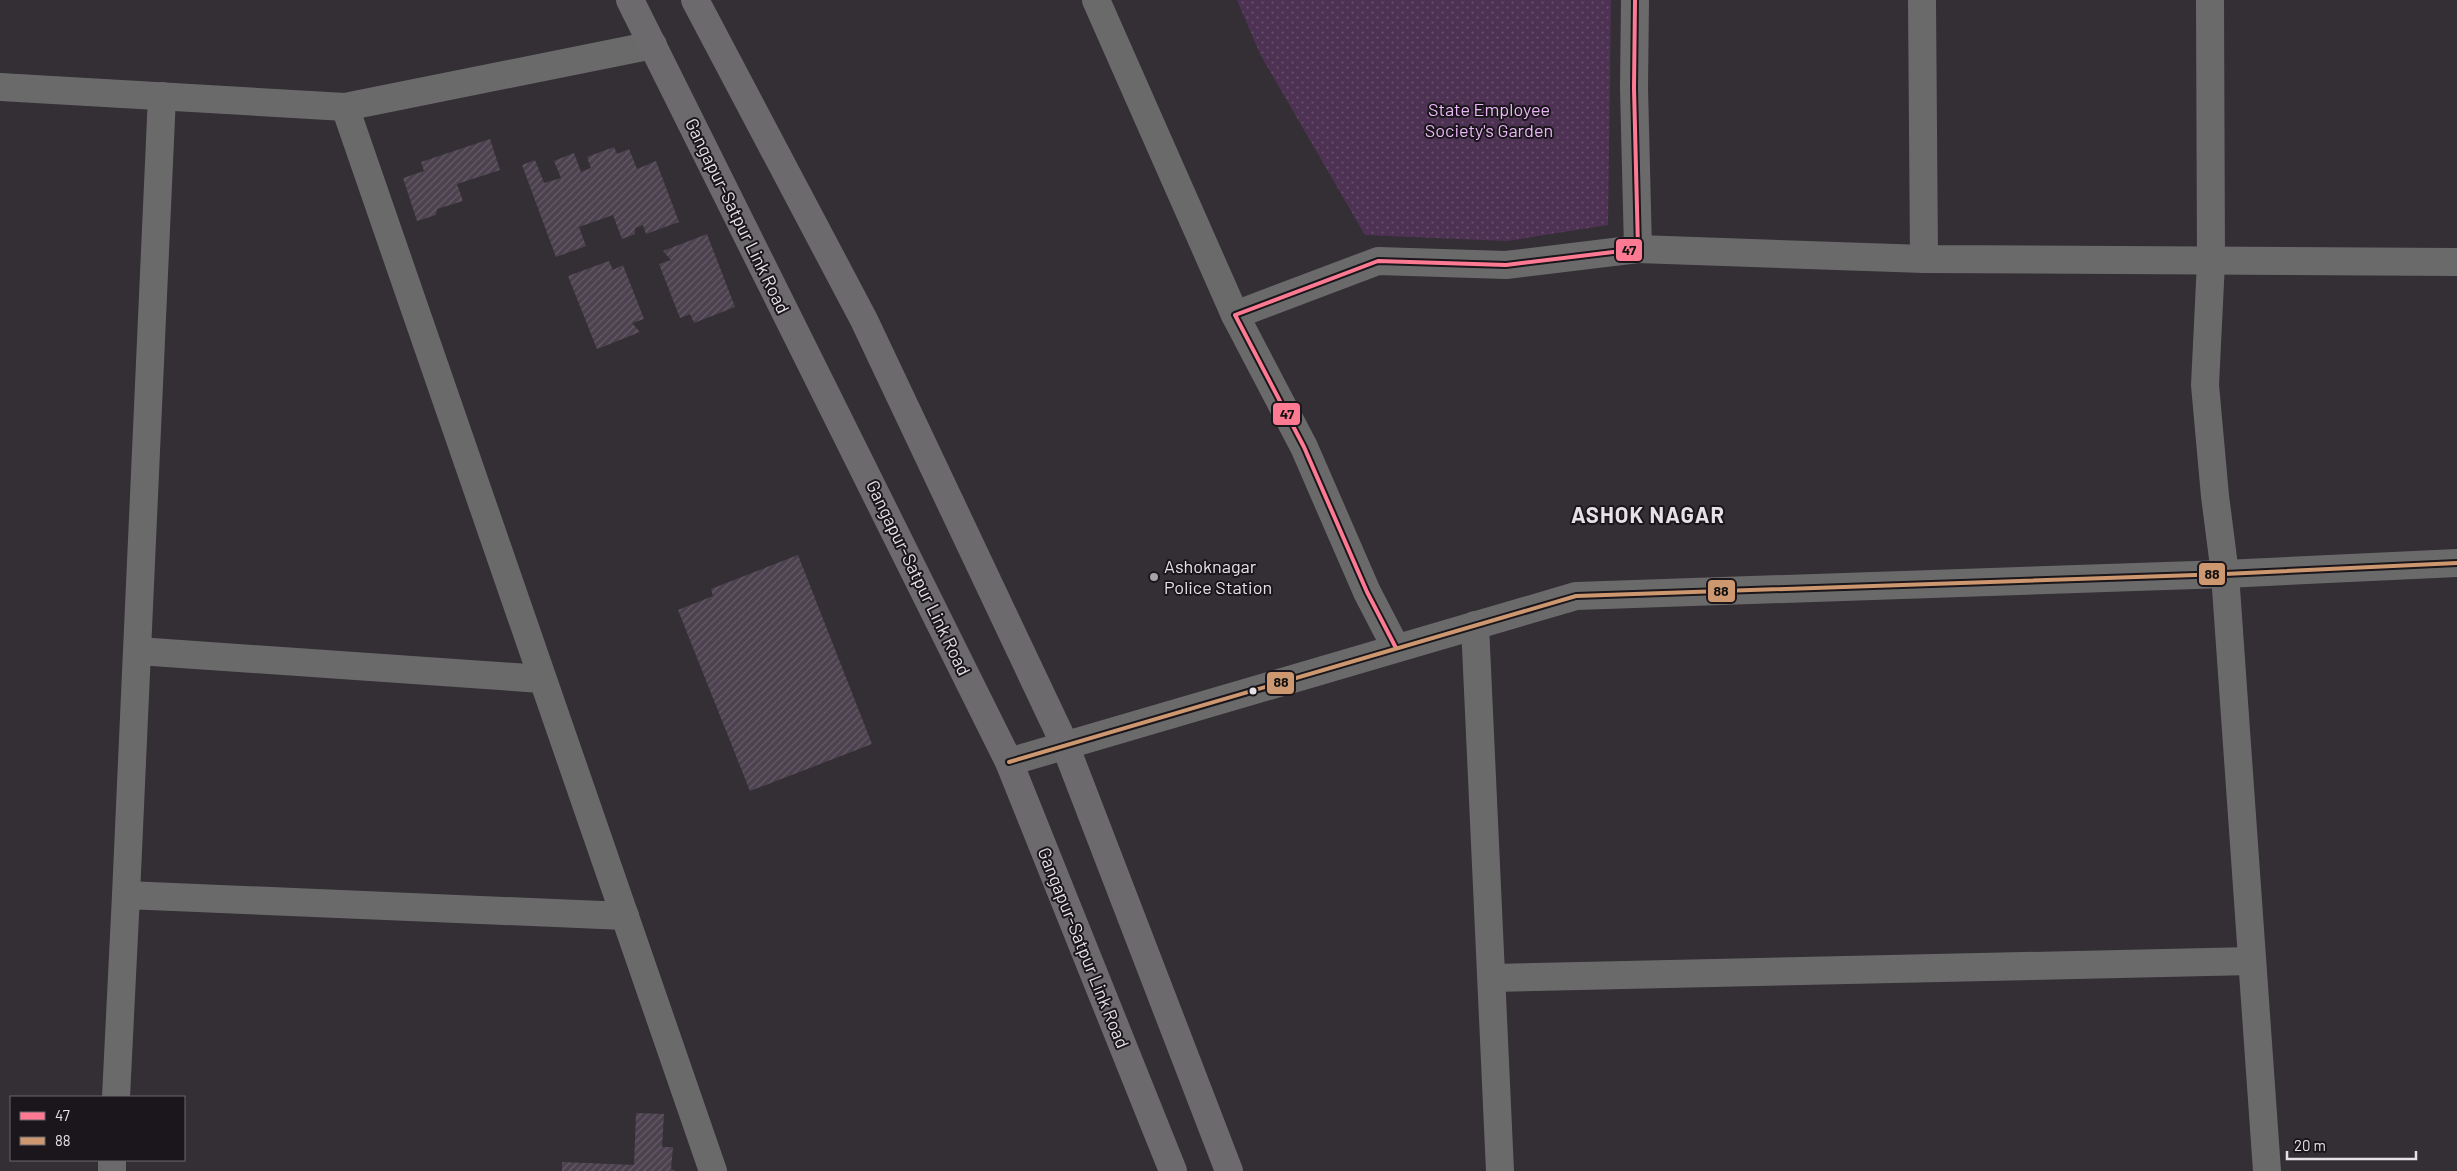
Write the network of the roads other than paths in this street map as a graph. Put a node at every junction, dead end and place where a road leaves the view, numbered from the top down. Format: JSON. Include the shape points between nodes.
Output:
{"nodes":[{"id":1,"x":630,"y":0,"type":"edge"},
{"id":2,"x":695,"y":0,"type":"edge"},
{"id":3,"x":1096,"y":0,"type":"edge"},
{"id":4,"x":1635,"y":0,"type":"edge"},
{"id":5,"x":1922,"y":0,"type":"edge"},
{"id":6,"x":2210,"y":0,"type":"edge"},
{"id":7,"x":653,"y":45,"type":"junction"},
{"id":8,"x":0,"y":87,"type":"edge"},
{"id":9,"x":162,"y":96,"type":"junction"},
{"id":10,"x":345,"y":107,"type":"junction"},
{"id":11,"x":1638,"y":249,"type":"junction"},
{"id":12,"x":1924,"y":259,"type":"junction"},
{"id":13,"x":2211,"y":262,"type":"junction"},
{"id":14,"x":2457,"y":262,"type":"edge"},
{"id":15,"x":1235,"y":315,"type":"junction"},
{"id":16,"x":2457,"y":563,"type":"edge"},
{"id":17,"x":2225,"y":574,"type":"junction"},
{"id":18,"x":1475,"y":625,"type":"junction"},
{"id":19,"x":1396,"y":648,"type":"junction"},
{"id":20,"x":138,"y":651,"type":"junction"},
{"id":21,"x":542,"y":679,"type":"junction"},
{"id":22,"x":1065,"y":745,"type":"junction"},
{"id":23,"x":1009,"y":762,"type":"junction"},
{"id":24,"x":126,"y":895,"type":"junction"},
{"id":25,"x":624,"y":916,"type":"junction"},
{"id":26,"x":2252,"y":960,"type":"junction"},
{"id":27,"x":1492,"y":978,"type":"junction"},
{"id":28,"x":116,"y":1096,"type":"edge"},
{"id":29,"x":713,"y":1171,"type":"edge"},
{"id":30,"x":1174,"y":1171,"type":"edge"},
{"id":31,"x":1229,"y":1171,"type":"edge"},
{"id":32,"x":1500,"y":1171,"type":"edge"},
{"id":33,"x":2267,"y":1171,"type":"edge"}],
"edges":[{"from":1,"to":7,"type":"main road","name":"Gangapur-Satpur Link Road"},
{"from":2,"to":22,"type":"main road","via":[[864,320]]},
{"from":3,"to":15,"type":"street"},
{"from":4,"to":11,"type":"street"},
{"from":5,"to":12,"type":"street"},
{"from":6,"to":13,"type":"street"},
{"from":7,"to":10,"type":"street"},
{"from":7,"to":23,"type":"main road","name":"Gangapur-Satpur Link Road"},
{"from":8,"to":9,"type":"street"},
{"from":9,"to":10,"type":"street"},
{"from":9,"to":20,"type":"street"},
{"from":10,"to":21,"type":"street"},
{"from":11,"to":12,"type":"street"},
{"from":11,"to":15,"type":"street","via":[[1506,265],[1378,261]]},
{"from":12,"to":13,"type":"street"},
{"from":13,"to":14,"type":"street"},
{"from":13,"to":17,"type":"street","via":[[2205,385]]},
{"from":15,"to":19,"type":"street","via":[[1304,447],[1367,592]]},
{"from":16,"to":17,"type":"street"},
{"from":17,"to":18,"type":"street","via":[[1576,596]]},
{"from":17,"to":26,"type":"street"},
{"from":18,"to":19,"type":"street"},
{"from":18,"to":27,"type":"street"},
{"from":19,"to":22,"type":"street"},
{"from":20,"to":21,"type":"street"},
{"from":20,"to":24,"type":"street"},
{"from":21,"to":25,"type":"street"},
{"from":22,"to":23,"type":"street"},
{"from":22,"to":31,"type":"main road"},
{"from":23,"to":30,"type":"main road","name":"Gangapur-Satpur Link Road"},
{"from":24,"to":25,"type":"street"},
{"from":24,"to":28,"type":"street"},
{"from":25,"to":29,"type":"street"},
{"from":26,"to":27,"type":"street"},
{"from":26,"to":33,"type":"street"},
{"from":27,"to":32,"type":"street"}]}
